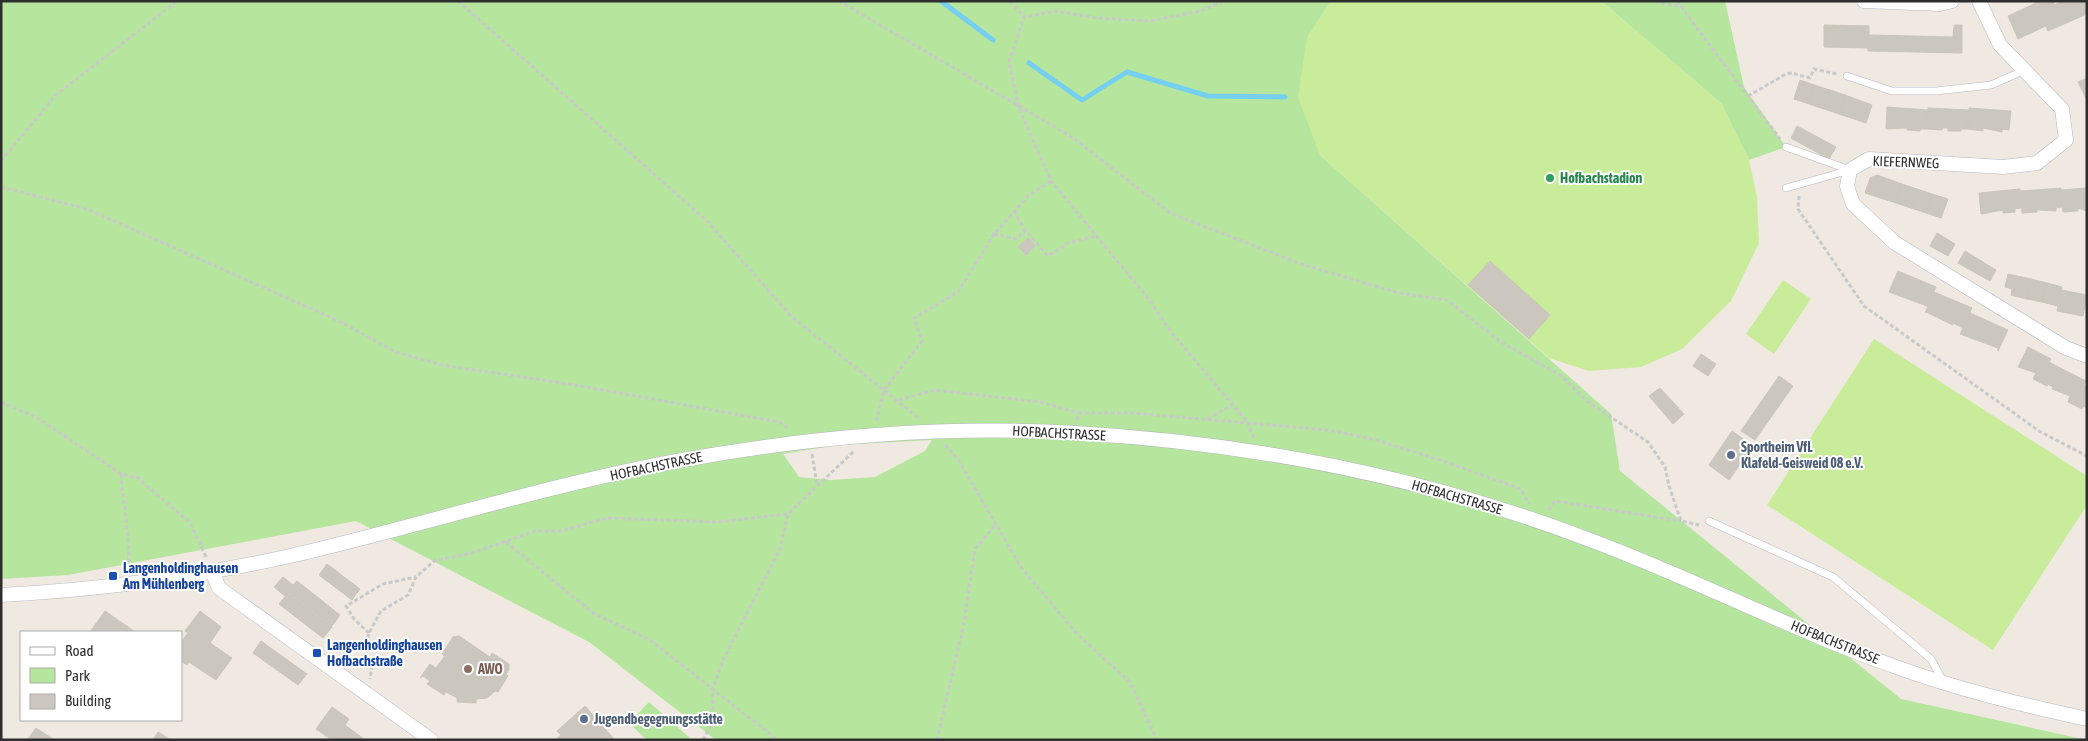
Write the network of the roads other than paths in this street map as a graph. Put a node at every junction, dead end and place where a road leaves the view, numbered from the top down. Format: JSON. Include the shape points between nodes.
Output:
{"nodes":[{"id":1,"x":1864,"y":1,"type":"edge"},
{"id":2,"x":1952,"y":1,"type":"edge"},
{"id":3,"x":1979,"y":1,"type":"edge"},
{"id":4,"x":2025,"y":70,"type":"junction"},
{"id":5,"x":1847,"y":76,"type":"road end"},
{"id":6,"x":1786,"y":147,"type":"road end"},
{"id":7,"x":1850,"y":170,"type":"junction"},
{"id":8,"x":1786,"y":188,"type":"dead end"},
{"id":9,"x":2087,"y":356,"type":"edge"},
{"id":10,"x":1709,"y":524,"type":"road end"},
{"id":11,"x":212,"y":571,"type":"junction"},
{"id":12,"x":1,"y":595,"type":"edge"},
{"id":13,"x":1945,"y":683,"type":"junction"},
{"id":14,"x":2087,"y":718,"type":"edge"},
{"id":15,"x":431,"y":740,"type":"edge"}],
"edges":[{"from":1,"to":2,"type":"street","via":[[1940,4]]},
{"from":3,"to":4,"type":"street","name":"KIEFERNWEG","via":[[2000,45]]},
{"from":4,"to":5,"type":"lane","via":[[1991,85],[1936,91],[1892,90]]},
{"from":4,"to":7,"type":"street","name":"KIEFERNWEG","via":[[2062,108],[2066,140],[2037,163],[2003,167],[1869,159]]},
{"from":6,"to":7,"type":"lane"},
{"from":7,"to":8,"type":"lane"},
{"from":7,"to":9,"type":"street","via":[[1847,186],[1853,204],[1896,243],[2066,348]]},
{"from":10,"to":13,"type":"lane","via":[[1833,577],[1931,659]]},
{"from":11,"to":12,"type":"street","name":"HOFBACHSTRASSE","via":[[126,585]]},
{"from":11,"to":13,"type":"street","name":"HOFBACHSTRASSE","via":[[288,556],[672,462],[810,441],[935,432],[1074,433],[1259,452],[1390,478],[1540,522],[1610,548],[1820,637]]},
{"from":11,"to":15,"type":"street","via":[[219,588]]},
{"from":13,"to":14,"type":"street","name":"HOFBACHSTRASSE","via":[[2003,700]]}]}
